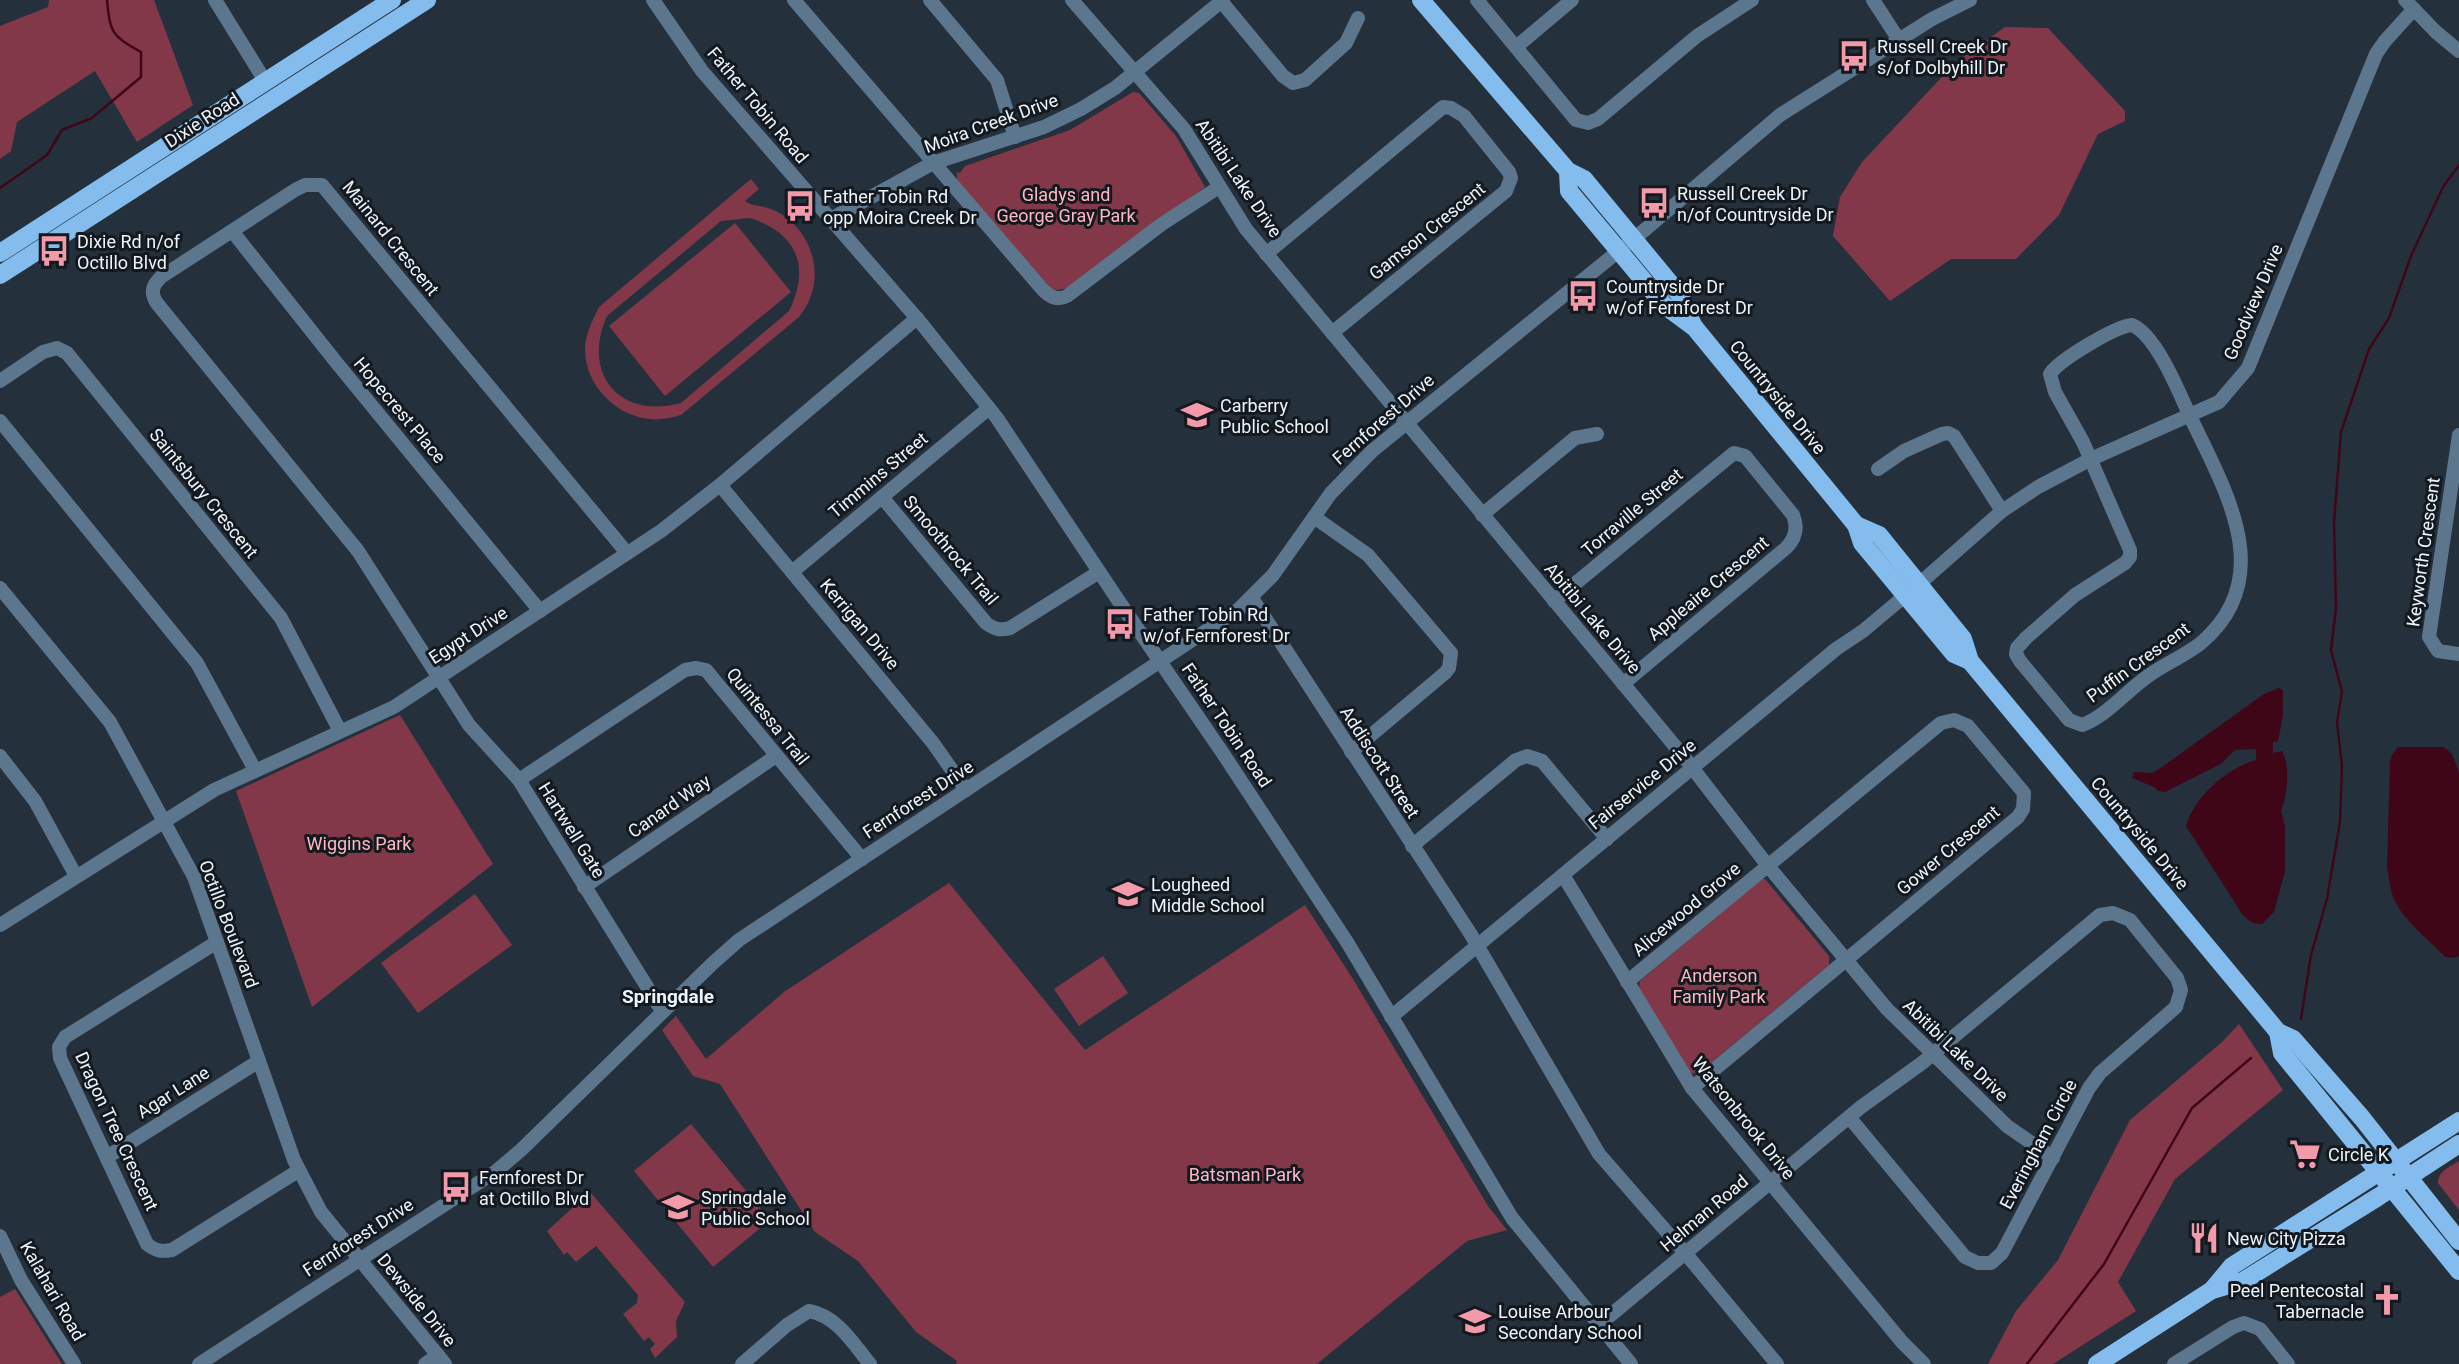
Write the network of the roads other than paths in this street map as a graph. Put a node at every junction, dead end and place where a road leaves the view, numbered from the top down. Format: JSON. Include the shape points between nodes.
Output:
{"nodes":[{"id":1,"x":215,"y":0,"type":"edge"},
{"id":2,"x":392,"y":0,"type":"edge"},
{"id":3,"x":427,"y":0,"type":"edge"},
{"id":4,"x":653,"y":0,"type":"edge"},
{"id":5,"x":794,"y":0,"type":"edge"},
{"id":6,"x":930,"y":0,"type":"edge"},
{"id":7,"x":1072,"y":0,"type":"edge"},
{"id":8,"x":1421,"y":0,"type":"edge"},
{"id":9,"x":1477,"y":0,"type":"edge"},
{"id":10,"x":1572,"y":0,"type":"edge"},
{"id":11,"x":1752,"y":0,"type":"edge"},
{"id":12,"x":1873,"y":0,"type":"edge"},
{"id":13,"x":1970,"y":0,"type":"edge"},
{"id":14,"x":1222,"y":1,"type":"edge"},
{"id":15,"x":2409,"y":5,"type":"edge"},
{"id":16,"x":1359,"y":18,"type":"dead end"},
{"id":17,"x":1899,"y":40,"type":"junction"},
{"id":18,"x":1516,"y":47,"type":"junction"},
{"id":19,"x":2459,"y":51,"type":"edge"},
{"id":20,"x":1135,"y":72,"type":"junction"},
{"id":21,"x":265,"y":81,"type":"junction"},
{"id":22,"x":1015,"y":137,"type":"junction"},
{"id":23,"x":933,"y":163,"type":"junction"},
{"id":24,"x":1568,"y":171,"type":"junction"},
{"id":25,"x":1219,"y":187,"type":"junction"},
{"id":26,"x":831,"y":219,"type":"junction"},
{"id":27,"x":232,"y":231,"type":"junction"},
{"id":28,"x":1633,"y":239,"type":"junction"},
{"id":29,"x":1618,"y":251,"type":"junction"},
{"id":30,"x":0,"y":253,"type":"edge"},
{"id":31,"x":1266,"y":254,"type":"junction"},
{"id":32,"x":0,"y":275,"type":"edge"},
{"id":33,"x":917,"y":318,"type":"junction"},
{"id":34,"x":1695,"y":328,"type":"junction"},
{"id":35,"x":1332,"y":333,"type":"junction"},
{"id":36,"x":0,"y":381,"type":"edge"},
{"id":37,"x":989,"y":408,"type":"junction"},
{"id":38,"x":2190,"y":416,"type":"junction"},
{"id":39,"x":0,"y":421,"type":"edge"},
{"id":40,"x":1406,"y":423,"type":"junction"},
{"id":41,"x":1597,"y":434,"type":"dead end"},
{"id":42,"x":2459,"y":435,"type":"edge"},
{"id":43,"x":1734,"y":453,"type":"joint"},
{"id":44,"x":2091,"y":460,"type":"junction"},
{"id":45,"x":1878,"y":468,"type":"dead end"},
{"id":46,"x":720,"y":485,"type":"junction"},
{"id":47,"x":882,"y":497,"type":"junction"},
{"id":48,"x":2002,"y":511,"type":"junction"},
{"id":49,"x":1482,"y":515,"type":"junction"},
{"id":50,"x":1314,"y":517,"type":"junction"},
{"id":51,"x":627,"y":553,"type":"junction"},
{"id":52,"x":792,"y":572,"type":"junction"},
{"id":53,"x":1099,"y":572,"type":"junction"},
{"id":54,"x":0,"y":588,"type":"edge"},
{"id":55,"x":1912,"y":590,"type":"junction"},
{"id":56,"x":1252,"y":598,"type":"junction"},
{"id":57,"x":1554,"y":601,"type":"junction"},
{"id":58,"x":540,"y":611,"type":"junction"},
{"id":59,"x":2459,"y":654,"type":"edge"},
{"id":60,"x":1161,"y":662,"type":"junction"},
{"id":61,"x":438,"y":677,"type":"junction"},
{"id":62,"x":1623,"y":684,"type":"junction"},
{"id":63,"x":340,"y":731,"type":"junction"},
{"id":64,"x":1351,"y":752,"type":"junction"},
{"id":65,"x":0,"y":756,"type":"edge"},
{"id":66,"x":776,"y":756,"type":"junction"},
{"id":67,"x":1692,"y":768,"type":"junction"},
{"id":68,"x":255,"y":770,"type":"junction"},
{"id":69,"x":519,"y":780,"type":"junction"},
{"id":70,"x":966,"y":790,"type":"junction"},
{"id":71,"x":164,"y":820,"type":"junction"},
{"id":72,"x":1606,"y":839,"type":"junction"},
{"id":73,"x":1412,"y":846,"type":"junction"},
{"id":74,"x":862,"y":859,"type":"junction"},
{"id":75,"x":1769,"y":866,"type":"junction"},
{"id":76,"x":1563,"y":875,"type":"junction"},
{"id":77,"x":76,"y":876,"type":"junction"},
{"id":78,"x":584,"y":887,"type":"junction"},
{"id":79,"x":0,"y":925,"type":"edge"},
{"id":80,"x":217,"y":942,"type":"junction"},
{"id":81,"x":1477,"y":947,"type":"junction"},
{"id":82,"x":1846,"y":959,"type":"junction"},
{"id":83,"x":1628,"y":982,"type":"junction"},
{"id":84,"x":662,"y":1011,"type":"junction"},
{"id":85,"x":1391,"y":1017,"type":"junction"},
{"id":86,"x":2278,"y":1032,"type":"junction"},
{"id":87,"x":1933,"y":1054,"type":"junction"},
{"id":88,"x":259,"y":1061,"type":"junction"},
{"id":89,"x":1692,"y":1087,"type":"junction"},
{"id":90,"x":1849,"y":1117,"type":"junction"},
{"id":91,"x":2459,"y":1121,"type":"edge"},
{"id":92,"x":2459,"y":1144,"type":"edge"},
{"id":93,"x":107,"y":1157,"type":"junction"},
{"id":94,"x":2053,"y":1158,"type":"junction"},
{"id":95,"x":2397,"y":1161,"type":"junction"},
{"id":96,"x":298,"y":1171,"type":"junction"},
{"id":97,"x":2378,"y":1173,"type":"junction"},
{"id":98,"x":2409,"y":1177,"type":"junction"},
{"id":99,"x":1771,"y":1182,"type":"junction"},
{"id":100,"x":2391,"y":1188,"type":"junction"},
{"id":101,"x":0,"y":1236,"type":"edge"},
{"id":102,"x":2459,"y":1241,"type":"edge"},
{"id":103,"x":1686,"y":1254,"type":"junction"},
{"id":104,"x":359,"y":1260,"type":"junction"},
{"id":105,"x":2459,"y":1271,"type":"edge"},
{"id":106,"x":2212,"y":1290,"type":"junction"},
{"id":107,"x":1600,"y":1324,"type":"junction"},
{"id":108,"x":442,"y":1359,"type":"edge"},
{"id":109,"x":74,"y":1364,"type":"edge"},
{"id":110,"x":199,"y":1364,"type":"edge"},
{"id":111,"x":425,"y":1364,"type":"edge"},
{"id":112,"x":742,"y":1364,"type":"edge"},
{"id":113,"x":870,"y":1364,"type":"edge"},
{"id":114,"x":1631,"y":1364,"type":"edge"},
{"id":115,"x":1777,"y":1364,"type":"edge"},
{"id":116,"x":1924,"y":1364,"type":"edge"},
{"id":117,"x":2097,"y":1364,"type":"edge"},
{"id":118,"x":2174,"y":1364,"type":"edge"},
{"id":119,"x":2288,"y":1364,"type":"edge"}],
"edges":[{"from":1,"to":21,"type":"street"},
{"from":2,"to":21,"type":"main road","name":"Dixie Road"},
{"from":3,"to":32,"type":"main road","name":"Dixie Road"},
{"from":4,"to":26,"type":"street","name":"Father Tobin Road","via":[[702,71]]},
{"from":5,"to":23,"type":"street"},
{"from":6,"to":22,"type":"street","via":[[997,80]]},
{"from":7,"to":20,"type":"street","name":"Abitibi Lake Drive"},
{"from":8,"to":24,"type":"main road","name":"Countryside Drive"},
{"from":9,"to":18,"type":"street"},
{"from":10,"to":18,"type":"street"},
{"from":11,"to":18,"type":"street","via":[[1697,36],[1588,123],[1576,120]]},
{"from":12,"to":17,"type":"street"},
{"from":13,"to":17,"type":"street","name":"Fernforest Drive"},
{"from":14,"to":16,"type":"street","via":[[1293,83],[1305,80],[1346,43]]},
{"from":14,"to":20,"type":"street","name":"Moira Creek Drive"},
{"from":15,"to":19,"type":"street"},
{"from":15,"to":38,"type":"street","name":"Goodview Drive","via":[[2376,54],[2248,368],[2219,402]]},
{"from":17,"to":28,"type":"street","name":"Fernforest Drive","via":[[1780,115]]},
{"from":20,"to":22,"type":"street","name":"Moira Creek Drive","via":[[1070,115]]},
{"from":20,"to":25,"type":"street","name":"Abitibi Lake Drive","via":[[1184,129]]},
{"from":21,"to":30,"type":"main road","name":"Dixie Road"},
{"from":22,"to":23,"type":"street","name":"Moira Creek Drive"},
{"from":23,"to":25,"type":"street","via":[[1043,290],[1057,298],[1067,296]]},
{"from":23,"to":26,"type":"street","name":"Moira Creek Drive"},
{"from":24,"to":28,"type":"main road","name":"Countryside Drive","via":[[1584,179]]},
{"from":24,"to":29,"type":"main road","name":"Countryside Drive","via":[[1569,191]]},
{"from":25,"to":31,"type":"street","name":"Abitibi Lake Drive"},
{"from":26,"to":33,"type":"street","name":"Father Tobin Road"},
{"from":27,"to":51,"type":"street","name":"Mainard Crescent","via":[[305,185],[327,189]]},
{"from":27,"to":58,"type":"street","name":"Hopecrest Place"},
{"from":27,"to":61,"type":"street","name":"Mainard Crescent","via":[[161,277],[153,285],[154,299],[358,551]]},
{"from":28,"to":29,"type":"street","name":"Fernforest Drive"},
{"from":28,"to":34,"type":"main road","name":"Countryside Drive","via":[[1679,294]]},
{"from":29,"to":34,"type":"main road","name":"Countryside Drive","via":[[1664,306]]},
{"from":29,"to":40,"type":"street","name":"Fernforest Drive"},
{"from":31,"to":35,"type":"street","name":"Abitibi Lake Drive"},
{"from":31,"to":35,"type":"street","name":"Gamson Crescent","via":[[1443,107],[1464,116],[1509,172],[1506,191]]},
{"from":33,"to":37,"type":"street","name":"Father Tobin Road"},
{"from":33,"to":46,"type":"street","name":"Egypt Drive"},
{"from":34,"to":55,"type":"main road","name":"Countryside Drive","via":[[1856,525],[1862,543]]},
{"from":35,"to":40,"type":"street","name":"Abitibi Lake Drive"},
{"from":36,"to":63,"type":"street","name":"Saintsbury Crescent","via":[[43,352],[57,348],[67,352],[281,618]]},
{"from":37,"to":47,"type":"street","name":"Timmins Street"},
{"from":37,"to":53,"type":"street","name":"Father Tobin Road"},
{"from":38,"to":44,"type":"street","name":"Goodview Drive"},
{"from":38,"to":44,"type":"street","via":[[2143,332],[2132,325],[2119,328],[2050,374]]},
{"from":38,"to":44,"type":"street","name":"Puffin Crescent","via":[[2239,529],[2242,549],[2237,589],[2216,628],[2200,643],[2149,674],[2082,725],[2069,720],[2020,661],[2017,648],[2075,595],[2130,557]]},
{"from":39,"to":68,"type":"street","via":[[197,663]]},
{"from":40,"to":49,"type":"street","name":"Abitibi Lake Drive"},
{"from":40,"to":50,"type":"street","name":"Fernforest Drive","via":[[1348,473]]},
{"from":41,"to":49,"type":"street","via":[[1575,438]]},
{"from":42,"to":59,"type":"street","name":"Keyworth Crescent","via":[[2429,636],[2438,651]]},
{"from":43,"to":57,"type":"street","name":"Torraville Street"},
{"from":43,"to":62,"type":"street","name":"Appleaire Crescent","via":[[1745,456],[1793,514],[1795,537]]},
{"from":44,"to":48,"type":"street","name":"Goodview Drive"},
{"from":45,"to":48,"type":"street","via":[[1904,451],[1948,433]]},
{"from":46,"to":51,"type":"street","name":"Egypt Drive"},
{"from":46,"to":52,"type":"street","name":"Kerrigan Drive"},
{"from":47,"to":52,"type":"street","name":"Timmins Street"},
{"from":47,"to":53,"type":"street","name":"Smoothrock Trail","via":[[993,628],[1010,628]]},
{"from":48,"to":55,"type":"street","name":"Goodview Drive"},
{"from":49,"to":57,"type":"street","name":"Abitibi Lake Drive"},
{"from":50,"to":56,"type":"street","name":"Fernforest Drive","via":[[1281,566]]},
{"from":50,"to":64,"type":"street","via":[[1368,555],[1451,653],[1445,674]]},
{"from":51,"to":58,"type":"street","name":"Egypt Drive"},
{"from":52,"to":70,"type":"street","name":"Kerrigan Drive","via":[[933,743]]},
{"from":53,"to":60,"type":"street","name":"Father Tobin Road"},
{"from":54,"to":71,"type":"street","name":"Octillo Boulevard","via":[[110,722]]},
{"from":55,"to":67,"type":"street","name":"Fairservice Drive"},
{"from":55,"to":86,"type":"main road","name":"Countryside Drive","via":[[1954,654],[1970,661]]},
{"from":56,"to":60,"type":"street","name":"Fernforest Drive"},
{"from":56,"to":64,"type":"street","name":"Addiscott Street"},
{"from":57,"to":62,"type":"street","name":"Abitibi Lake Drive"},
{"from":58,"to":61,"type":"street","name":"Egypt Drive"},
{"from":60,"to":70,"type":"street","name":"Fernforest Drive"},
{"from":60,"to":85,"type":"street","name":"Father Tobin Road","via":[[1347,942]]},
{"from":61,"to":63,"type":"street","name":"Egypt Drive","via":[[394,707]]},
{"from":61,"to":69,"type":"street","name":"Hartwell Gate","via":[[470,725]]},
{"from":62,"to":67,"type":"street","name":"Abitibi Lake Drive"},
{"from":63,"to":68,"type":"street","name":"Egypt Drive"},
{"from":64,"to":73,"type":"street","name":"Addiscott Street"},
{"from":65,"to":77,"type":"street","via":[[35,801]]},
{"from":66,"to":69,"type":"street","name":"Quintessa Trail","via":[[706,670],[696,668],[685,670]]},
{"from":66,"to":74,"type":"street","name":"Quintessa Trail"},
{"from":66,"to":78,"type":"street","name":"Canard Way"},
{"from":67,"to":72,"type":"street","name":"Fairservice Drive"},
{"from":67,"to":75,"type":"street","name":"Abitibi Lake Drive"},
{"from":68,"to":71,"type":"street","name":"Egypt Drive"},
{"from":69,"to":78,"type":"street","name":"Hartwell Gate"},
{"from":70,"to":74,"type":"street","name":"Fernforest Drive"},
{"from":71,"to":77,"type":"street","name":"Egypt Drive"},
{"from":71,"to":80,"type":"street","name":"Octillo Boulevard","via":[[194,877]]},
{"from":72,"to":73,"type":"street","via":[[1542,761],[1527,756],[1516,760]]},
{"from":72,"to":76,"type":"street","name":"Fairservice Drive"},
{"from":73,"to":81,"type":"street","name":"Addiscott Street"},
{"from":74,"to":84,"type":"street","name":"Fernforest Drive","via":[[739,940]]},
{"from":75,"to":82,"type":"street","name":"Abitibi Lake Drive"},
{"from":75,"to":82,"type":"street","name":"Gower Crescent","via":[[1941,723],[1961,721],[1976,735],[2024,793],[2023,809]]},
{"from":75,"to":83,"type":"street","name":"Alicewood Grove"},
{"from":76,"to":81,"type":"street","name":"Fairservice Drive"},
{"from":76,"to":83,"type":"street","name":"Watsonbrook Drive"},
{"from":77,"to":79,"type":"street","name":"Egypt Drive"},
{"from":78,"to":84,"type":"street","name":"Hartwell Gate"},
{"from":80,"to":88,"type":"street","name":"Octillo Boulevard"},
{"from":80,"to":93,"type":"street","name":"Dragon Tree Crescent","via":[[65,1037],[59,1047]]},
{"from":81,"to":85,"type":"street","name":"Fairservice Drive"},
{"from":81,"to":103,"type":"street","via":[[1599,1154]]},
{"from":82,"to":87,"type":"street","name":"Abitibi Lake Drive","via":[[1900,1024]]},
{"from":82,"to":89,"type":"street","name":"Gower Crescent"},
{"from":83,"to":89,"type":"street","name":"Watsonbrook Drive"},
{"from":84,"to":104,"type":"street","name":"Fernforest Drive","via":[[508,1161]]},
{"from":85,"to":107,"type":"street","name":"Father Tobin Road","via":[[1508,1212]]},
{"from":86,"to":95,"type":"main road","name":"Countryside Drive","via":[[2293,1039]]},
{"from":86,"to":97,"type":"main road","name":"Countryside Drive","via":[[2282,1054]]},
{"from":87,"to":90,"type":"street","name":"Helman Road"},
{"from":87,"to":94,"type":"street","name":"Abitibi Lake Drive","via":[[2007,1126]]},
{"from":87,"to":94,"type":"street","name":"Everingham Circle","via":[[2095,918],[2113,913],[2130,920],[2177,978],[2180,1000],[2169,1015],[2100,1073]]},
{"from":88,"to":93,"type":"street","name":"Agar Lane"},
{"from":88,"to":96,"type":"street","name":"Octillo Boulevard"},
{"from":89,"to":99,"type":"street","name":"Watsonbrook Drive"},
{"from":90,"to":94,"type":"street","name":"Everingham Circle","via":[[1965,1257],[1978,1263],[1998,1260]]},
{"from":90,"to":99,"type":"street","name":"Helman Road"},
{"from":91,"to":95,"type":"main road"},
{"from":92,"to":98,"type":"main road"},
{"from":93,"to":96,"type":"street","name":"Dragon Tree Crescent","via":[[147,1244],[161,1252],[172,1250]]},
{"from":95,"to":97,"type":"main road"},
{"from":95,"to":98,"type":"main road","name":"Countryside Drive"},
{"from":96,"to":104,"type":"street","name":"Octillo Boulevard","via":[[321,1212]]},
{"from":97,"to":100,"type":"main road","name":"Countryside Drive"},
{"from":97,"to":106,"type":"main road","via":[[2232,1266]]},
{"from":98,"to":100,"type":"main road"},
{"from":98,"to":102,"type":"main road","name":"Countryside Drive"},
{"from":99,"to":103,"type":"street","name":"Helman Road"},
{"from":99,"to":116,"type":"street","name":"Watsonbrook Drive"},
{"from":100,"to":105,"type":"main road","name":"Countryside Drive"},
{"from":100,"to":106,"type":"main road","via":[[2243,1281]]},
{"from":101,"to":109,"type":"street","name":"Kalahari Road","via":[[21,1280]]},
{"from":103,"to":107,"type":"street","name":"Helman Road"},
{"from":103,"to":115,"type":"street"},
{"from":104,"to":108,"type":"street","name":"Dewside Drive"},
{"from":104,"to":110,"type":"street","name":"Fernforest Drive"},
{"from":106,"to":117,"type":"main road"},
{"from":107,"to":114,"type":"street","name":"Father Tobin Road"},
{"from":108,"to":111,"type":"street"},
{"from":112,"to":113,"type":"street","via":[[809,1311],[835,1323]]},
{"from":118,"to":119,"type":"street","via":[[2244,1323],[2260,1329]]}]}
